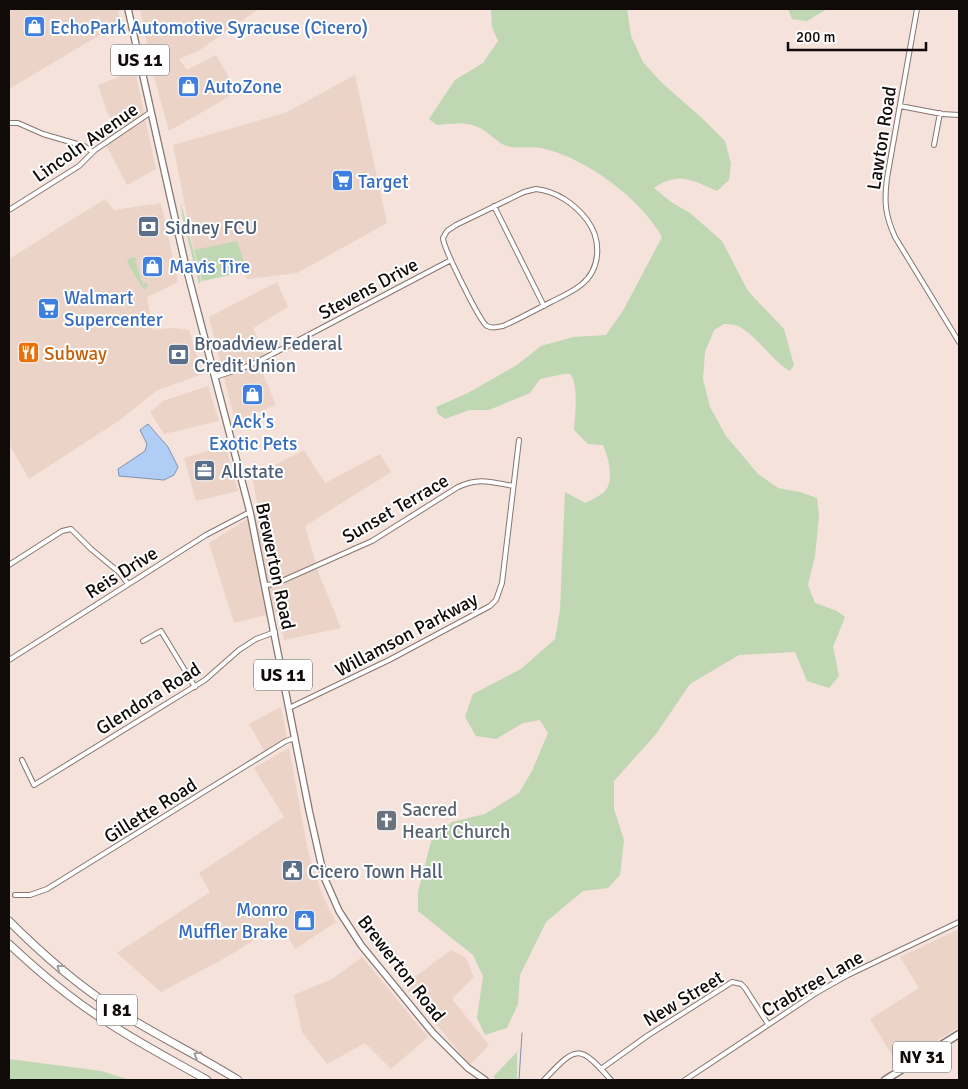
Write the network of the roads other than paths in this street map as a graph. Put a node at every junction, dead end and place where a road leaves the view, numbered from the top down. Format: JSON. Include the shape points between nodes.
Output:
{"nodes":[{"id":1,"x":128,"y":9,"type":"edge"},
{"id":2,"x":917,"y":9,"type":"edge"},
{"id":3,"x":900,"y":106,"type":"junction"},
{"id":4,"x":151,"y":112,"type":"junction"},
{"id":5,"x":940,"y":113,"type":"junction"},
{"id":6,"x":959,"y":115,"type":"edge"},
{"id":7,"x":9,"y":123,"type":"edge"},
{"id":8,"x":934,"y":145,"type":"dead end"},
{"id":9,"x":93,"y":152,"type":"junction"},
{"id":10,"x":494,"y":206,"type":"junction"},
{"id":11,"x":9,"y":210,"type":"edge"},
{"id":12,"x":451,"y":260,"type":"junction"},
{"id":13,"x":544,"y":306,"type":"junction"},
{"id":14,"x":959,"y":342,"type":"edge"},
{"id":15,"x":215,"y":377,"type":"junction"},
{"id":16,"x":519,"y":440,"type":"dead end"},
{"id":17,"x":513,"y":486,"type":"junction"},
{"id":18,"x":250,"y":512,"type":"junction"},
{"id":19,"x":9,"y":565,"type":"edge"},
{"id":20,"x":128,"y":584,"type":"junction"},
{"id":21,"x":265,"y":585,"type":"junction"},
{"id":22,"x":274,"y":632,"type":"junction"},
{"id":23,"x":143,"y":641,"type":"dead end"},
{"id":24,"x":9,"y":660,"type":"edge"},
{"id":25,"x":195,"y":687,"type":"junction"},
{"id":26,"x":289,"y":708,"type":"junction"},
{"id":27,"x":295,"y":738,"type":"junction"},
{"id":28,"x":22,"y":760,"type":"dead end"},
{"id":29,"x":15,"y":895,"type":"dead end"},
{"id":30,"x":9,"y":921,"type":"edge"},
{"id":31,"x":959,"y":922,"type":"edge"},
{"id":32,"x":9,"y":944,"type":"edge"},
{"id":33,"x":768,"y":1024,"type":"junction"},
{"id":34,"x":959,"y":1034,"type":"edge"},
{"id":35,"x":601,"y":1069,"type":"junction"},
{"id":36,"x":207,"y":1080,"type":"edge"},
{"id":37,"x":238,"y":1080,"type":"edge"},
{"id":38,"x":485,"y":1080,"type":"edge"},
{"id":39,"x":544,"y":1080,"type":"edge"},
{"id":40,"x":611,"y":1080,"type":"edge"},
{"id":41,"x":685,"y":1080,"type":"edge"},
{"id":42,"x":884,"y":1080,"type":"edge"}],
"edges":[{"from":1,"to":4,"type":"main road","name":"Brewerton Road","number":"US 11"},
{"from":2,"to":3,"type":"street","name":"Lawton Road"},
{"from":3,"to":5,"type":"street"},
{"from":3,"to":14,"type":"street","name":"Lawton Road","via":[[885,194],[888,221]]},
{"from":4,"to":9,"type":"street","name":"Lincoln Avenue"},
{"from":4,"to":15,"type":"main road","name":"Brewerton Road","number":"US 11"},
{"from":5,"to":6,"type":"street"},
{"from":5,"to":8,"type":"street"},
{"from":7,"to":9,"type":"street","via":[[18,123]]},
{"from":9,"to":11,"type":"street","name":"Lincoln Avenue","via":[[73,170]]},
{"from":10,"to":12,"type":"street","via":[[445,233],[443,241]]},
{"from":10,"to":13,"type":"street"},
{"from":10,"to":13,"type":"street","via":[[524,192],[544,190],[572,204],[591,225],[598,253],[592,271],[582,285]]},
{"from":12,"to":13,"type":"street","via":[[479,316],[488,327],[503,326]]},
{"from":12,"to":15,"type":"street","name":"Stevens Drive","via":[[259,361]]},
{"from":15,"to":18,"type":"main road","name":"Brewerton Road","number":"US 11"},
{"from":16,"to":17,"type":"street","name":"Willamson Parkway"},
{"from":17,"to":21,"type":"street","name":"Sunset Terrace","via":[[470,481],[372,541],[275,584]]},
{"from":17,"to":26,"type":"street","name":"Willamson Parkway","via":[[502,583],[496,600],[490,606]]},
{"from":18,"to":20,"type":"street","name":"Reis Drive","via":[[206,535]]},
{"from":18,"to":21,"type":"main road","name":"Brewerton Road","number":"US 11"},
{"from":19,"to":20,"type":"street","via":[[67,529],[75,531]]},
{"from":20,"to":24,"type":"street","name":"Reis Drive"},
{"from":21,"to":22,"type":"main road","name":"Brewerton Road","number":"US 11"},
{"from":22,"to":25,"type":"street","name":"Glendora Road","via":[[239,650]]},
{"from":22,"to":26,"type":"main road","name":"Brewerton Road","number":"US 11"},
{"from":23,"to":25,"type":"street","via":[[161,631]]},
{"from":25,"to":28,"type":"street","name":"Glendora Road","via":[[34,785]]},
{"from":26,"to":27,"type":"main road","name":"Brewerton Road","number":"US 11"},
{"from":27,"to":29,"type":"street","name":"Gillette Road","via":[[286,740],[47,889]]},
{"from":27,"to":38,"type":"main road","name":"Brewerton Road","number":"US 11","via":[[318,856],[339,911],[361,945],[433,1033]]},
{"from":37,"to":30,"type":"highway","number":"I 81","one_way":true,"via":[[92,993],[54,964]]},
{"from":31,"to":33,"type":"street","name":"Crabtree Lane","via":[[848,975]]},
{"from":32,"to":36,"type":"highway","number":"I 81","via":[[33,967],[101,1018]]},
{"from":33,"to":35,"type":"street","name":"New Street","via":[[745,988],[732,982]]},
{"from":33,"to":41,"type":"street","name":"Crabtree Lane"},
{"from":34,"to":42,"type":"highway","number":"NY 31"},
{"from":35,"to":39,"type":"street","via":[[586,1054],[576,1053]]},
{"from":35,"to":40,"type":"street"}]}
